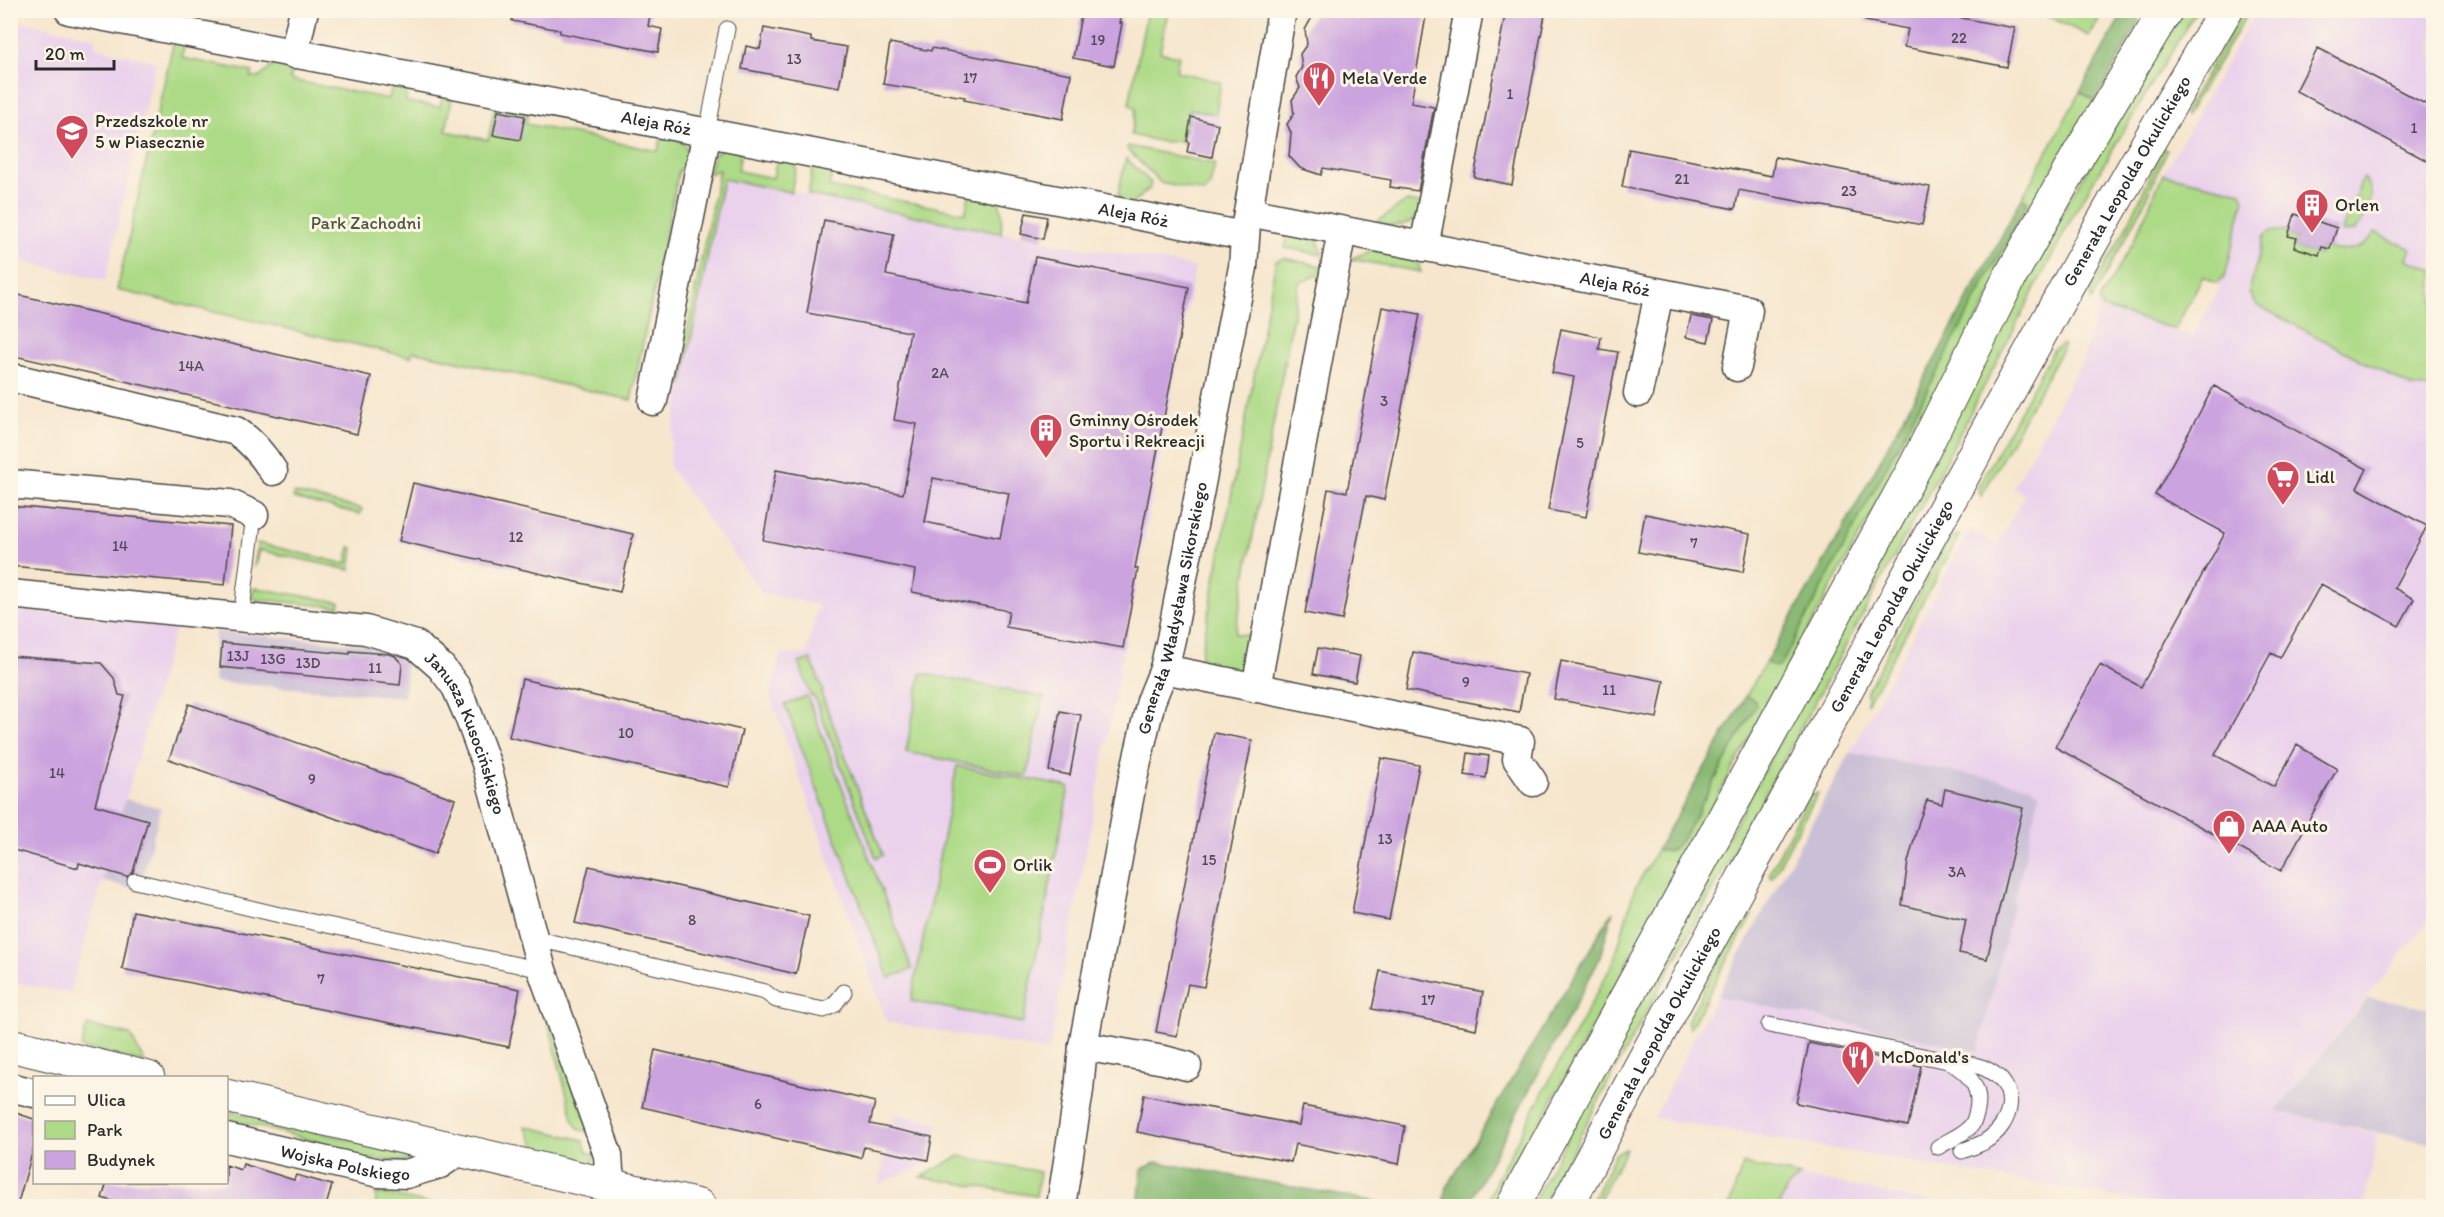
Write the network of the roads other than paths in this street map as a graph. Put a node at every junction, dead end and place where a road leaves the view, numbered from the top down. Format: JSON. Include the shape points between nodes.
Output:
{"nodes":[{"id":1,"x":69,"y":10,"type":"edge"},
{"id":2,"x":304,"y":10,"type":"edge"},
{"id":3,"x":1282,"y":10,"type":"edge"},
{"id":4,"x":1469,"y":10,"type":"edge"},
{"id":5,"x":2226,"y":10,"type":"edge"},
{"id":6,"x":104,"y":14,"type":"edge"},
{"id":7,"x":2161,"y":15,"type":"edge"},
{"id":8,"x":727,"y":29,"type":"dead end"},
{"id":9,"x":294,"y":54,"type":"junction"},
{"id":10,"x":707,"y":132,"type":"junction"},
{"id":11,"x":1246,"y":224,"type":"junction"},
{"id":12,"x":1342,"y":231,"type":"junction"},
{"id":13,"x":1424,"y":247,"type":"junction"},
{"id":14,"x":1659,"y":293,"type":"junction"},
{"id":15,"x":1737,"y":368,"type":"dead end"},
{"id":16,"x":10,"y":377,"type":"edge"},
{"id":17,"x":1638,"y":393,"type":"dead end"},
{"id":18,"x":653,"y":401,"type":"dead end"},
{"id":19,"x":273,"y":471,"type":"dead end"},
{"id":20,"x":10,"y":484,"type":"edge"},
{"id":21,"x":254,"y":515,"type":"joint"},
{"id":22,"x":10,"y":594,"type":"edge"},
{"id":23,"x":241,"y":618,"type":"junction"},
{"id":24,"x":1164,"y":669,"type":"junction"},
{"id":25,"x":1256,"y":687,"type":"junction"},
{"id":26,"x":1533,"y":782,"type":"dead end"},
{"id":27,"x":135,"y":880,"type":"dead end"},
{"id":28,"x":533,"y":938,"type":"junction"},
{"id":29,"x":542,"y":970,"type":"junction"},
{"id":30,"x":844,"y":992,"type":"dead end"},
{"id":31,"x":1769,"y":1025,"type":"dead end"},
{"id":32,"x":10,"y":1046,"type":"edge"},
{"id":33,"x":1083,"y":1046,"type":"junction"},
{"id":34,"x":1948,"y":1061,"type":"junction"},
{"id":35,"x":1187,"y":1066,"type":"dead end"},
{"id":36,"x":144,"y":1076,"type":"edge"},
{"id":37,"x":10,"y":1087,"type":"edge"},
{"id":38,"x":33,"y":1093,"type":"edge"},
{"id":39,"x":228,"y":1096,"type":"edge"},
{"id":40,"x":228,"y":1138,"type":"edge"},
{"id":41,"x":1938,"y":1147,"type":"dead end"},
{"id":42,"x":459,"y":1151,"type":"junction"},
{"id":43,"x":1962,"y":1151,"type":"dead end"},
{"id":44,"x":610,"y":1186,"type":"junction"},
{"id":45,"x":643,"y":1201,"type":"edge"},
{"id":46,"x":699,"y":1206,"type":"edge"},
{"id":47,"x":1061,"y":1206,"type":"edge"},
{"id":48,"x":1513,"y":1206,"type":"edge"},
{"id":49,"x":1567,"y":1206,"type":"edge"}],
"edges":[{"from":1,"to":6,"type":"street","name":"Aleja Róż"},
{"from":2,"to":9,"type":"street"},
{"from":3,"to":11,"type":"street","name":"Generała Władysława Sikorskiego"},
{"from":4,"to":13,"type":"street"},
{"from":5,"to":49,"type":"main road","name":"Generała Leopolda Okulickiego","via":[[1992,418]]},
{"from":6,"to":9,"type":"street","name":"Aleja Róż"},
{"from":7,"to":48,"type":"main road","via":[[2010,277],[1916,465]]},
{"from":8,"to":10,"type":"lane"},
{"from":9,"to":10,"type":"street","name":"Aleja Róż"},
{"from":10,"to":11,"type":"street","name":"Aleja Róż"},
{"from":10,"to":18,"type":"street"},
{"from":11,"to":12,"type":"street","name":"Aleja Róż"},
{"from":11,"to":24,"type":"street","name":"Generała Władysława Sikorskiego","via":[[1243,267]]},
{"from":12,"to":13,"type":"street","name":"Aleja Róż"},
{"from":12,"to":25,"type":"street"},
{"from":13,"to":14,"type":"street","name":"Aleja Róż"},
{"from":14,"to":15,"type":"street","name":"Aleja Róż","via":[[1748,310]]},
{"from":14,"to":17,"type":"street"},
{"from":16,"to":19,"type":"street","via":[[236,431],[257,448]]},
{"from":20,"to":21,"type":"street","via":[[230,504]]},
{"from":21,"to":23,"type":"lane"},
{"from":22,"to":23,"type":"street","name":"Janusza Kusocińskiego"},
{"from":23,"to":28,"type":"street","name":"Janusza Kusocińskiego","via":[[366,630],[416,645],[441,668],[456,687],[486,764]]},
{"from":24,"to":25,"type":"street"},
{"from":24,"to":33,"type":"street","name":"Generała Władysława Sikorskiego","via":[[1151,701],[1132,783]]},
{"from":25,"to":26,"type":"street","via":[[1520,741],[1517,759]]},
{"from":27,"to":29,"type":"lane"},
{"from":28,"to":29,"type":"street","name":"Janusza Kusocińskiego"},
{"from":28,"to":30,"type":"lane","via":[[765,992],[776,1000],[824,1010]]},
{"from":29,"to":44,"type":"street","name":"Janusza Kusocińskiego","via":[[605,1144]]},
{"from":31,"to":34,"type":"lane"},
{"from":32,"to":36,"type":"main road"},
{"from":33,"to":35,"type":"street"},
{"from":33,"to":47,"type":"street","name":"Generała Władysława Sikorskiego"},
{"from":34,"to":41,"type":"lane","via":[[1972,1079],[1978,1106],[1971,1126]]},
{"from":34,"to":43,"type":"lane","via":[[1984,1068],[2005,1083],[2009,1091],[2003,1124],[1983,1142]]},
{"from":37,"to":38,"type":"street"},
{"from":39,"to":42,"type":"main road","name":"Wojska Polskiego"},
{"from":40,"to":42,"type":"street","name":"Wojska Polskiego","via":[[397,1174],[440,1164]]},
{"from":42,"to":44,"type":"main road","name":"Wojska Polskiego"},
{"from":44,"to":45,"type":"main road","name":"Wojska Polskiego"},
{"from":45,"to":46,"type":"main road","name":"Wojska Polskiego"}]}
